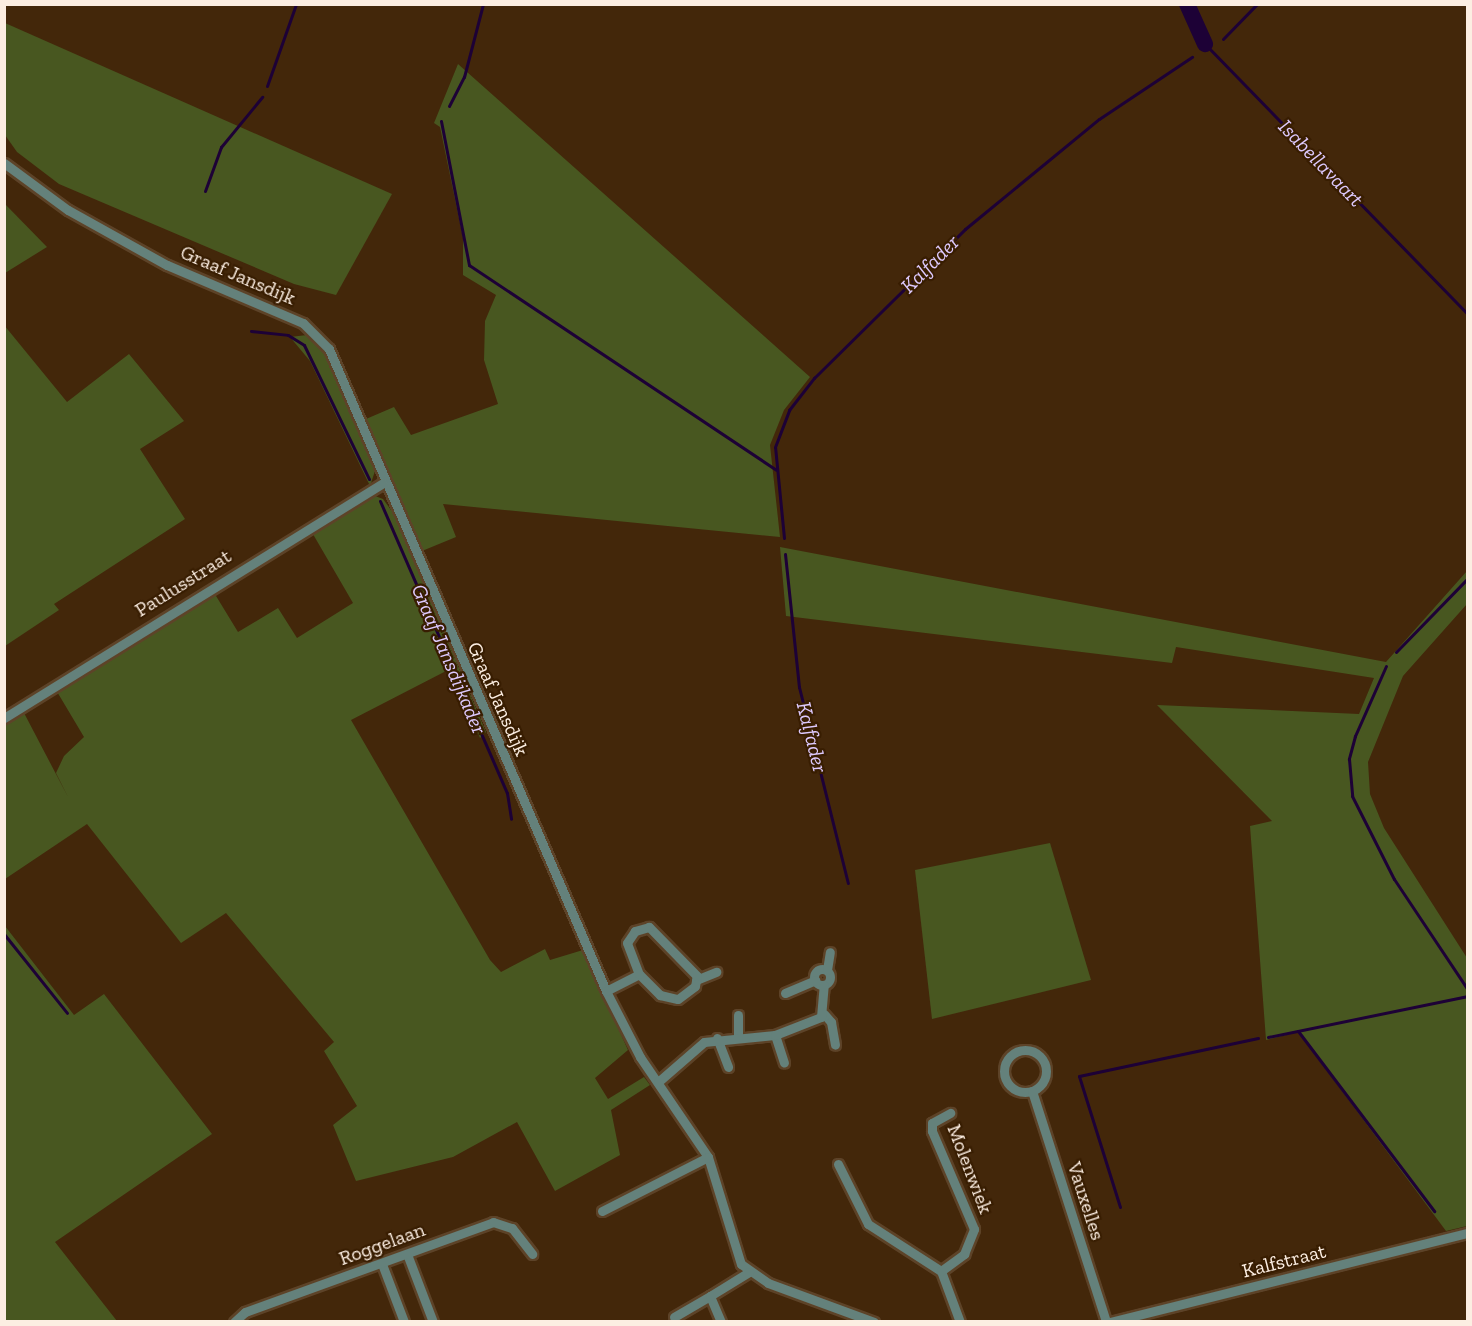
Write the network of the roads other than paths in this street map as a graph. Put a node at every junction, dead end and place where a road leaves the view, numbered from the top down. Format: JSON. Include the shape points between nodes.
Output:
{"nodes":[{"id":1,"x":4,"y":162,"type":"edge"},
{"id":2,"x":383,"y":483,"type":"junction"},
{"id":3,"x":4,"y":718,"type":"edge"},
{"id":4,"x":830,"y":952,"type":"dead end"},
{"id":5,"x":716,"y":972,"type":"dead end"},
{"id":6,"x":639,"y":974,"type":"junction"},
{"id":7,"x":696,"y":980,"type":"junction"},
{"id":8,"x":820,"y":982,"type":"junction"},
{"id":9,"x":606,"y":991,"type":"junction"},
{"id":10,"x":785,"y":993,"type":"dead end"},
{"id":11,"x":824,"y":1014,"type":"junction"},
{"id":12,"x":738,"y":1016,"type":"dead end"},
{"id":13,"x":775,"y":1035,"type":"junction"},
{"id":14,"x":738,"y":1037,"type":"junction"},
{"id":15,"x":717,"y":1038,"type":"junction"},
{"id":16,"x":835,"y":1045,"type":"dead end"},
{"id":17,"x":784,"y":1062,"type":"dead end"},
{"id":18,"x":728,"y":1067,"type":"dead end"},
{"id":19,"x":658,"y":1082,"type":"junction"},
{"id":20,"x":1032,"y":1091,"type":"junction"},
{"id":21,"x":950,"y":1113,"type":"dead end"},
{"id":22,"x":708,"y":1157,"type":"junction"},
{"id":23,"x":838,"y":1164,"type":"dead end"},
{"id":24,"x":602,"y":1211,"type":"dead end"},
{"id":25,"x":1467,"y":1233,"type":"edge"},
{"id":26,"x":407,"y":1254,"type":"junction"},
{"id":27,"x":532,"y":1254,"type":"dead end"},
{"id":28,"x":382,"y":1264,"type":"junction"},
{"id":29,"x":940,"y":1270,"type":"junction"},
{"id":30,"x":749,"y":1272,"type":"junction"},
{"id":31,"x":710,"y":1296,"type":"junction"},
{"id":32,"x":674,"y":1317,"type":"dead end"},
{"id":33,"x":235,"y":1321,"type":"edge"},
{"id":34,"x":404,"y":1322,"type":"edge"},
{"id":35,"x":432,"y":1322,"type":"edge"},
{"id":36,"x":721,"y":1322,"type":"edge"},
{"id":37,"x":874,"y":1322,"type":"edge"},
{"id":38,"x":960,"y":1322,"type":"edge"},
{"id":39,"x":1108,"y":1322,"type":"edge"}],
"edges":[{"from":1,"to":2,"type":"street","name":"Graaf Jansdijk","via":[[68,210],[167,265],[303,323],[328,349]]},
{"from":2,"to":3,"type":"street","name":"Paulusstraat"},
{"from":2,"to":9,"type":"street","name":"Graaf Jansdijk"},
{"from":4,"to":8,"type":"street","via":[[827,970],[818,970]]},
{"from":5,"to":7,"type":"street"},
{"from":6,"to":7,"type":"street","via":[[669,999],[687,994]]},
{"from":6,"to":7,"type":"street","via":[[627,943],[635,931],[649,927],[687,961]]},
{"from":6,"to":9,"type":"street"},
{"from":8,"to":10,"type":"street"},
{"from":8,"to":11,"type":"street"},
{"from":9,"to":19,"type":"street","name":"Graaf Jansdijk"},
{"from":11,"to":13,"type":"street"},
{"from":11,"to":16,"type":"street","via":[[831,1022]]},
{"from":12,"to":14,"type":"street"},
{"from":13,"to":14,"type":"street"},
{"from":13,"to":17,"type":"street"},
{"from":14,"to":15,"type":"street"},
{"from":15,"to":18,"type":"street"},
{"from":15,"to":19,"type":"street","via":[[693,1047]]},
{"from":19,"to":22,"type":"street","name":"Graaf Jansdijk"},
{"from":20,"to":20,"type":"street","via":[[1044,1081],[1045,1065],[1036,1053],[1021,1051],[1008,1060],[1005,1076],[1015,1089]]},
{"from":20,"to":39,"type":"street","name":"Vauxelles"},
{"from":21,"to":29,"type":"street","name":"Molenwiek","via":[[932,1123],[932,1131],[974,1229],[964,1254]]},
{"from":22,"to":24,"type":"street"},
{"from":22,"to":30,"type":"street","name":"Graaf Jansdijk","via":[[733,1249]]},
{"from":23,"to":29,"type":"street","via":[[868,1224]]},
{"from":25,"to":39,"type":"street","name":"Kalfstraat"},
{"from":26,"to":27,"type":"street","name":"Roggelaan","via":[[493,1222],[512,1228]]},
{"from":26,"to":28,"type":"street","name":"Roggelaan"},
{"from":26,"to":35,"type":"street"},
{"from":28,"to":33,"type":"street","name":"Roggelaan"},
{"from":28,"to":34,"type":"street"},
{"from":29,"to":38,"type":"street"},
{"from":30,"to":31,"type":"street"},
{"from":30,"to":37,"type":"street"},
{"from":31,"to":32,"type":"street"},
{"from":31,"to":36,"type":"street"}]}
